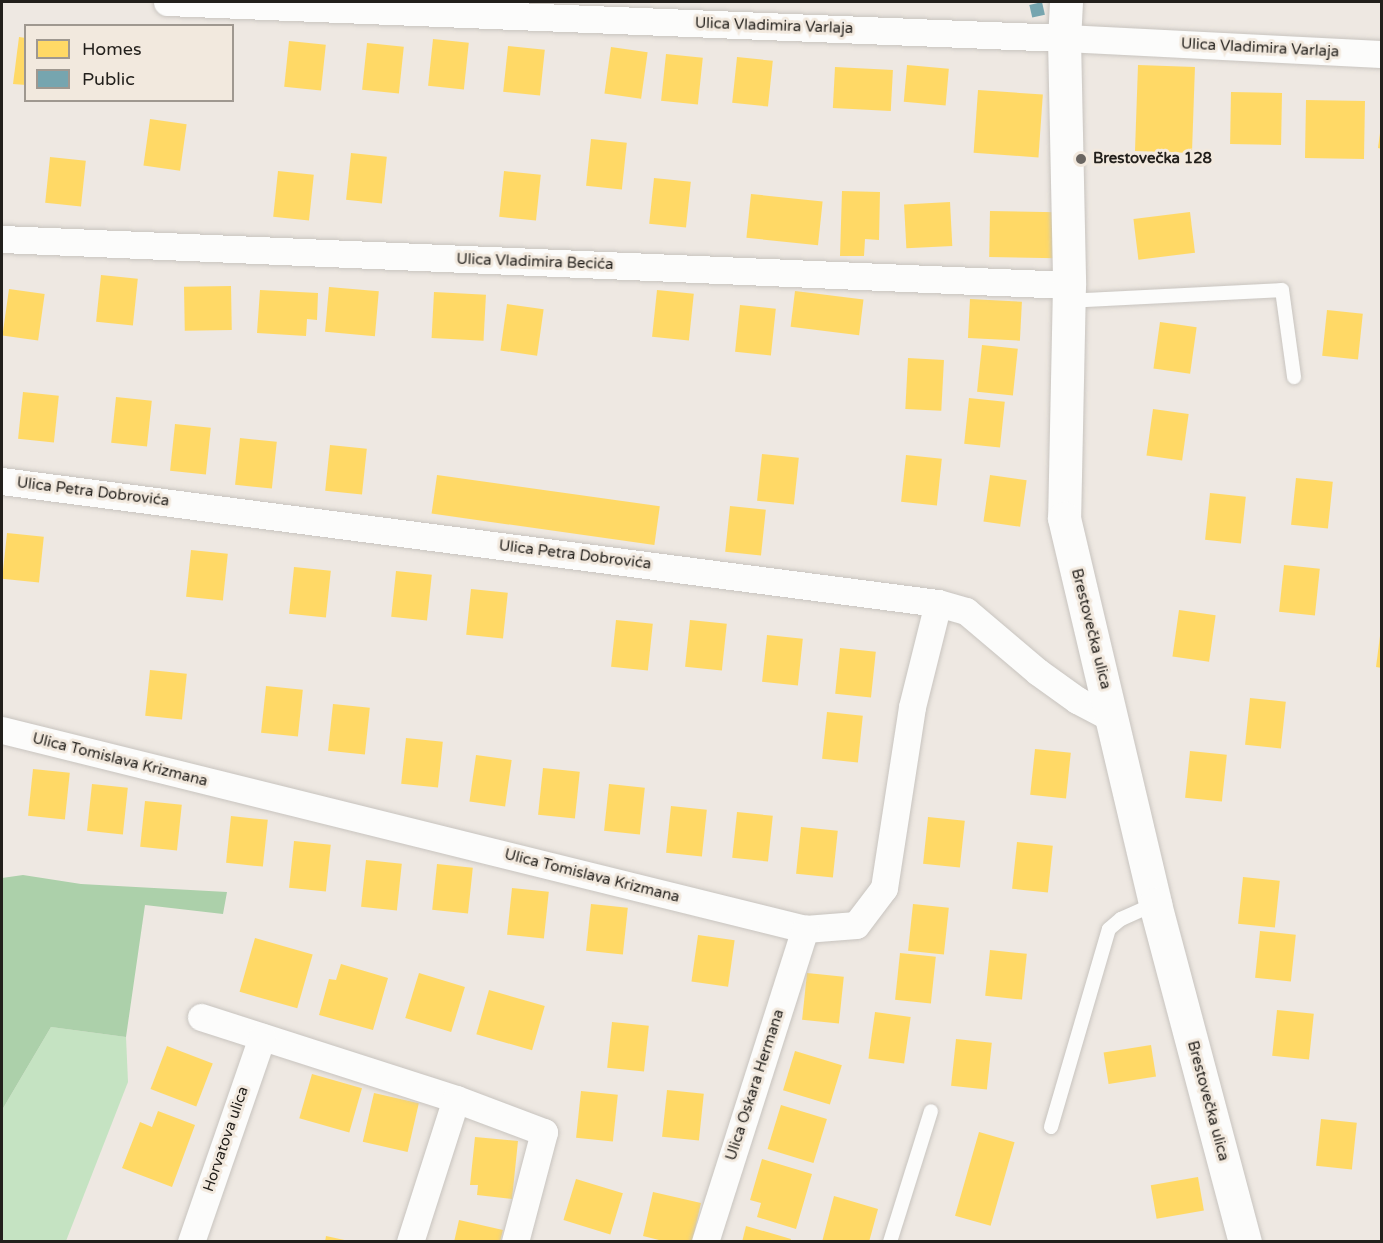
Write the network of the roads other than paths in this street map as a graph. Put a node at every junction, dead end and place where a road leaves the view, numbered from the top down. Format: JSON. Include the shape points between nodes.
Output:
{"nodes":[{"id":1,"x":167,"y":2,"type":"edge"},
{"id":2,"x":1066,"y":2,"type":"edge"},
{"id":3,"x":1064,"y":38,"type":"junction"},
{"id":4,"x":1382,"y":54,"type":"edge"},
{"id":5,"x":2,"y":239,"type":"edge"},
{"id":6,"x":1068,"y":293,"type":"junction"},
{"id":7,"x":1294,"y":377,"type":"dead end"},
{"id":8,"x":2,"y":481,"type":"edge"},
{"id":9,"x":938,"y":603,"type":"junction"},
{"id":10,"x":1113,"y":719,"type":"junction"},
{"id":11,"x":2,"y":730,"type":"edge"},
{"id":12,"x":1155,"y":904,"type":"junction"},
{"id":13,"x":805,"y":929,"type":"junction"},
{"id":14,"x":201,"y":1017,"type":"dead end"},
{"id":15,"x":262,"y":1037,"type":"junction"},
{"id":16,"x":456,"y":1100,"type":"junction"},
{"id":17,"x":931,"y":1111,"type":"dead end"},
{"id":18,"x":1051,"y":1127,"type":"dead end"},
{"id":19,"x":191,"y":1242,"type":"edge"},
{"id":20,"x":410,"y":1242,"type":"edge"},
{"id":21,"x":514,"y":1242,"type":"edge"},
{"id":22,"x":705,"y":1242,"type":"edge"},
{"id":23,"x":890,"y":1242,"type":"edge"},
{"id":24,"x":1245,"y":1242,"type":"edge"}],
"edges":[{"from":1,"to":3,"type":"street","name":"Ulica Vladimira Varlaja"},
{"from":2,"to":3,"type":"street","name":"Brestovečka ulica"},
{"from":3,"to":4,"type":"street","name":"Ulica Vladimira Varlaja"},
{"from":3,"to":6,"type":"street","name":"Brestovečka ulica"},
{"from":5,"to":6,"type":"street","name":"Ulica Vladimira Becića"},
{"from":6,"to":7,"type":"lane","via":[[1282,290]]},
{"from":6,"to":10,"type":"street","name":"Brestovečka ulica","via":[[1064,518]]},
{"from":8,"to":9,"type":"street","name":"Ulica Petra Dobrovića"},
{"from":9,"to":10,"type":"street","name":"Ulica Petra Dobrovića","via":[[966,611],[1038,672],[1077,700]]},
{"from":9,"to":13,"type":"street","name":"Ulica Tomislava Krizmana","via":[[912,707],[885,888],[856,925]]},
{"from":10,"to":12,"type":"street","name":"Brestovečka ulica"},
{"from":11,"to":13,"type":"street","name":"Ulica Tomislava Krizmana"},
{"from":12,"to":18,"type":"lane","via":[[1121,919],[1109,930]]},
{"from":12,"to":24,"type":"street","name":"Brestovečka ulica"},
{"from":13,"to":22,"type":"street","name":"Ulica Oskara Hermana"},
{"from":14,"to":15,"type":"street"},
{"from":15,"to":16,"type":"street"},
{"from":15,"to":19,"type":"street","name":"Horvatova ulica"},
{"from":16,"to":20,"type":"street"},
{"from":16,"to":21,"type":"street","via":[[544,1132]]},
{"from":17,"to":23,"type":"lane"}]}
